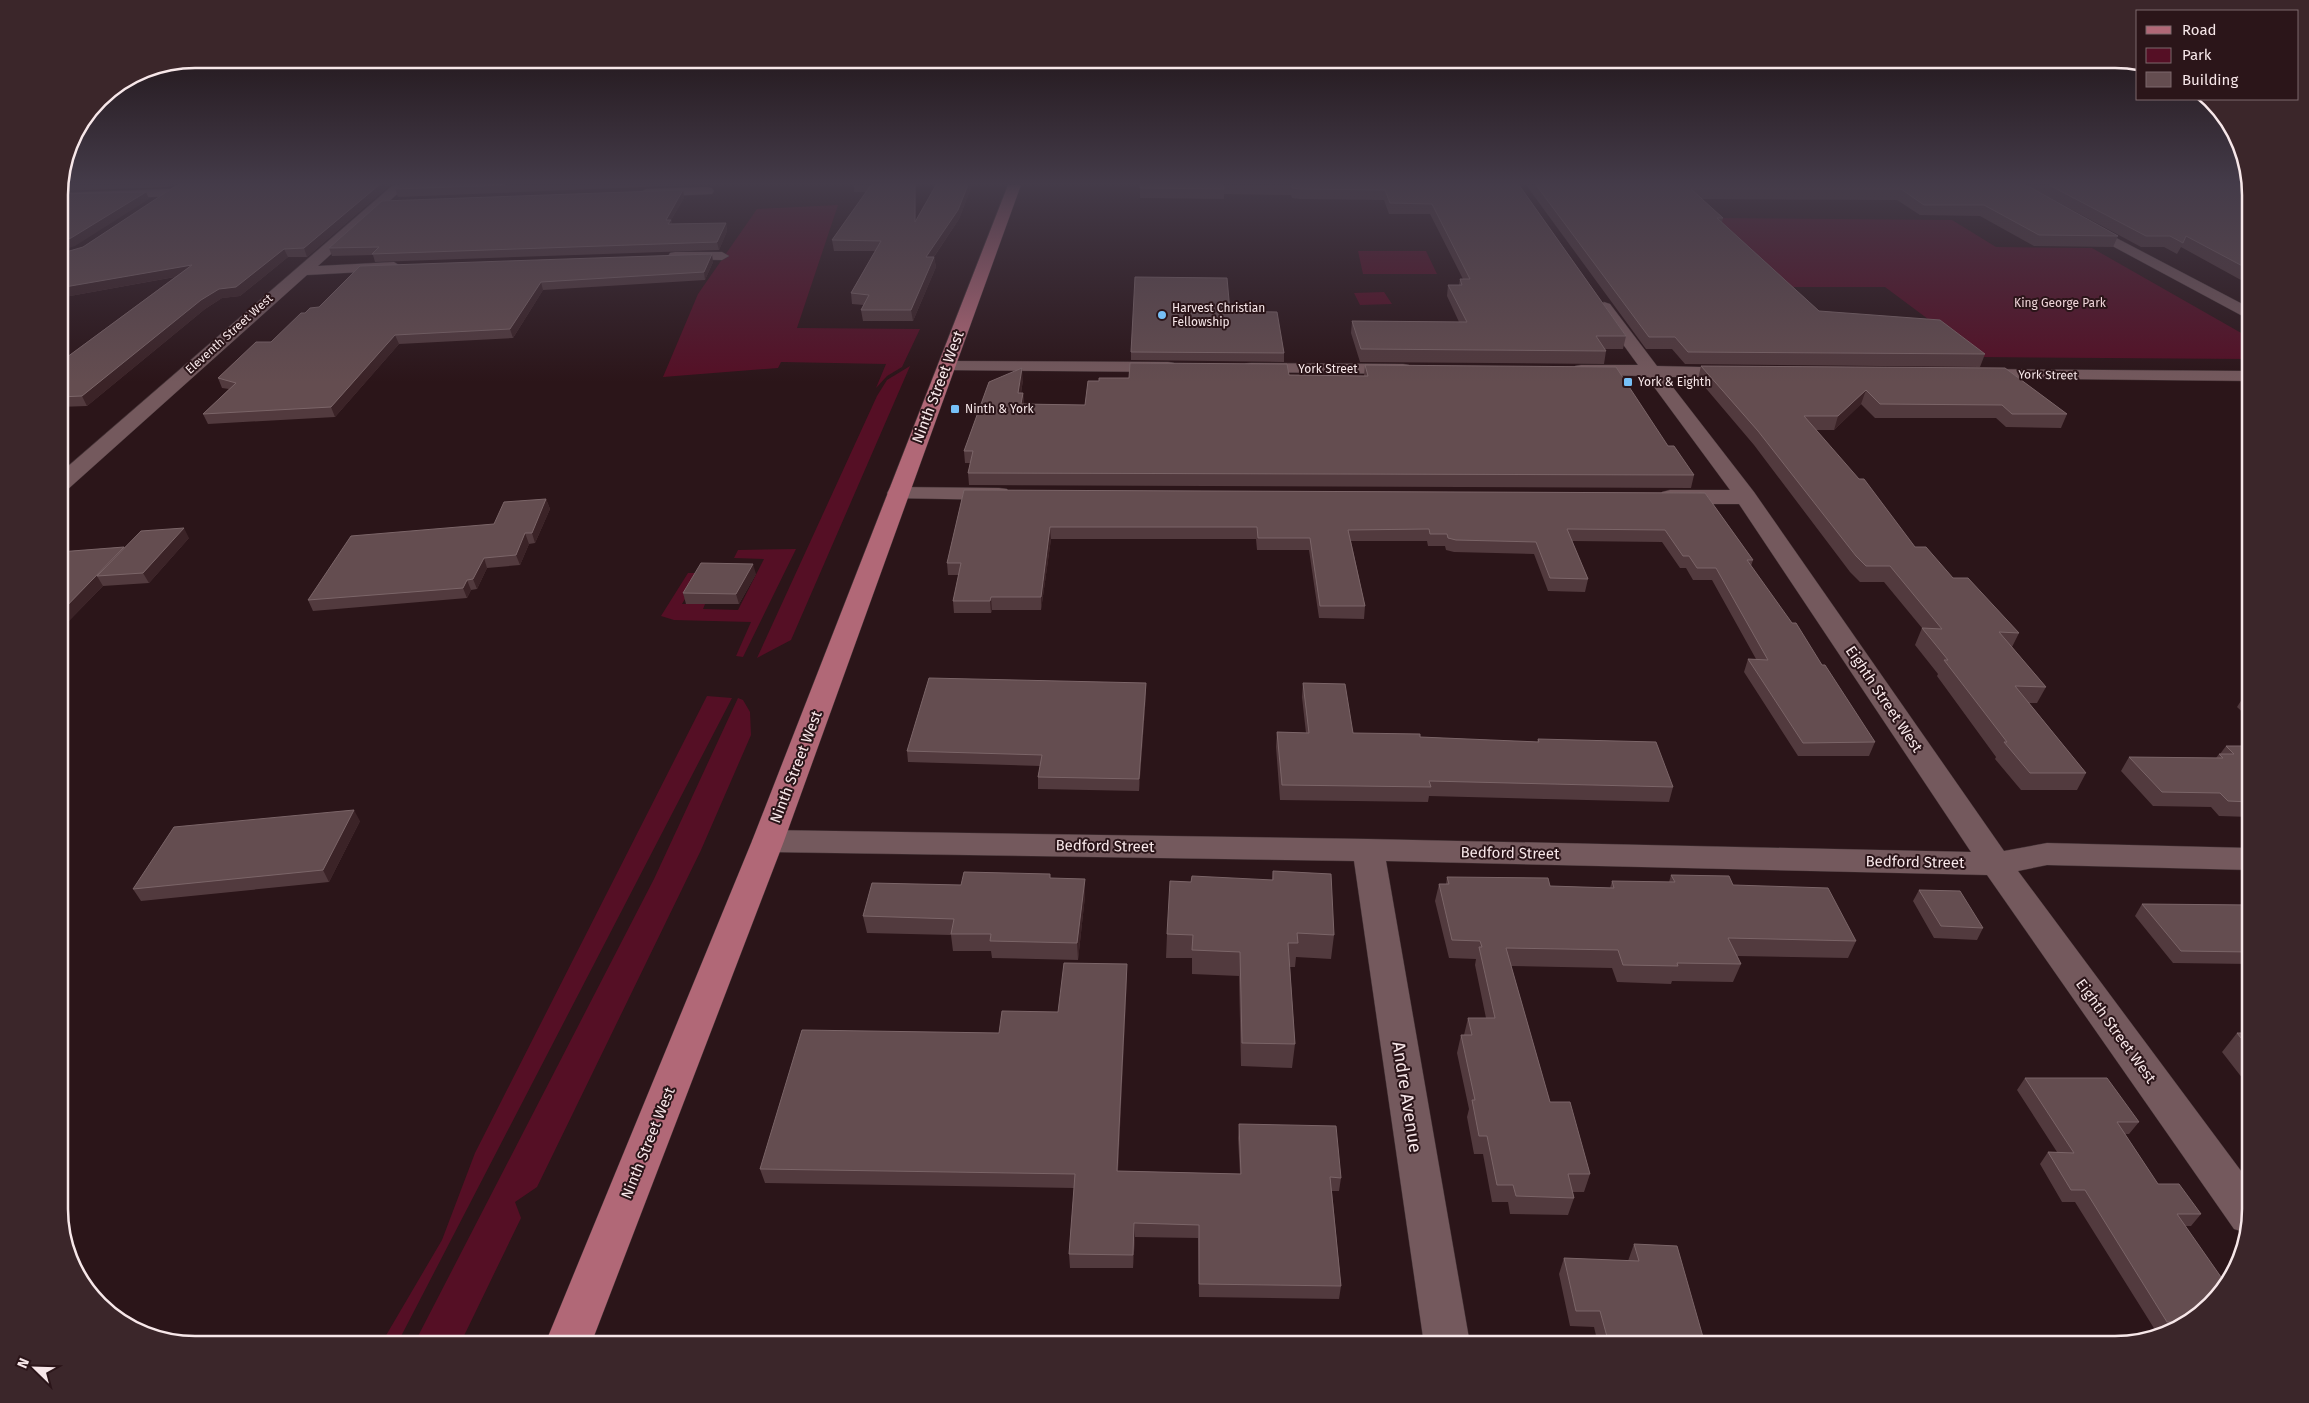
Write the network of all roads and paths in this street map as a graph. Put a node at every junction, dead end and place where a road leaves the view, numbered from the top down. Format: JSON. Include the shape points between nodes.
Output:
{"nodes":[{"id":1,"x":325,"y":250,"type":"edge"},
{"id":2,"x":991,"y":250,"type":"edge"},
{"id":3,"x":2131,"y":250,"type":"edge"},
{"id":4,"x":722,"y":256,"type":"dead end"},
{"id":5,"x":662,"y":257,"type":"edge"},
{"id":6,"x":405,"y":267,"type":"edge"},
{"id":7,"x":301,"y":271,"type":"junction"},
{"id":8,"x":1597,"y":298,"type":"edge"},
{"id":9,"x":2241,"y":310,"type":"edge"},
{"id":10,"x":947,"y":366,"type":"junction"},
{"id":11,"x":1188,"y":368,"type":"edge"},
{"id":12,"x":1238,"y":368,"type":"edge"},
{"id":13,"x":1416,"y":369,"type":"edge"},
{"id":14,"x":1566,"y":370,"type":"edge"},
{"id":15,"x":1650,"y":371,"type":"junction"},
{"id":16,"x":1755,"y":372,"type":"edge"},
{"id":17,"x":1963,"y":374,"type":"edge"},
{"id":18,"x":2241,"y":376,"type":"edge"},
{"id":19,"x":68,"y":477,"type":"edge"},
{"id":20,"x":898,"y":493,"type":"junction"},
{"id":21,"x":1017,"y":494,"type":"edge"},
{"id":22,"x":1653,"y":497,"type":"edge"},
{"id":23,"x":1746,"y":497,"type":"junction"},
{"id":24,"x":768,"y":841,"type":"junction"},
{"id":25,"x":1368,"y":850,"type":"junction"},
{"id":26,"x":2242,"y":858,"type":"edge"},
{"id":27,"x":1996,"y":864,"type":"junction"},
{"id":28,"x":2242,"y":1205,"type":"edge"},
{"id":29,"x":571,"y":1336,"type":"edge"},
{"id":30,"x":1445,"y":1336,"type":"edge"}],
"edges":[{"from":1,"to":7,"type":"street","name":"Eleventh Street West"},
{"from":2,"to":10,"type":"main road","name":"Ninth Street West"},
{"from":3,"to":9,"type":"street"},
{"from":4,"to":5,"type":"street"},
{"from":6,"to":7,"type":"street"},
{"from":7,"to":19,"type":"street","name":"Eleventh Street West"},
{"from":8,"to":15,"type":"street","name":"Eighth Street West"},
{"from":10,"to":11,"type":"street"},
{"from":10,"to":20,"type":"main road","name":"Ninth Street West"},
{"from":12,"to":13,"type":"street","name":"York Street"},
{"from":14,"to":15,"type":"street"},
{"from":15,"to":16,"type":"street"},
{"from":15,"to":23,"type":"street","name":"Eighth Street West"},
{"from":17,"to":18,"type":"street","name":"York Street"},
{"from":20,"to":21,"type":"street"},
{"from":20,"to":24,"type":"main road","name":"Ninth Street West"},
{"from":22,"to":23,"type":"street"},
{"from":23,"to":27,"type":"street","name":"Eighth Street West"},
{"from":24,"to":25,"type":"street","name":"Bedford Street"},
{"from":24,"to":29,"type":"main road","name":"Ninth Street West"},
{"from":25,"to":27,"type":"street","name":"Bedford Street"},
{"from":25,"to":30,"type":"street","name":"Andre Avenue"},
{"from":26,"to":27,"type":"street","name":"Bedford Street","via":[[2047,854]]},
{"from":27,"to":28,"type":"street","name":"Eighth Street West"}]}
